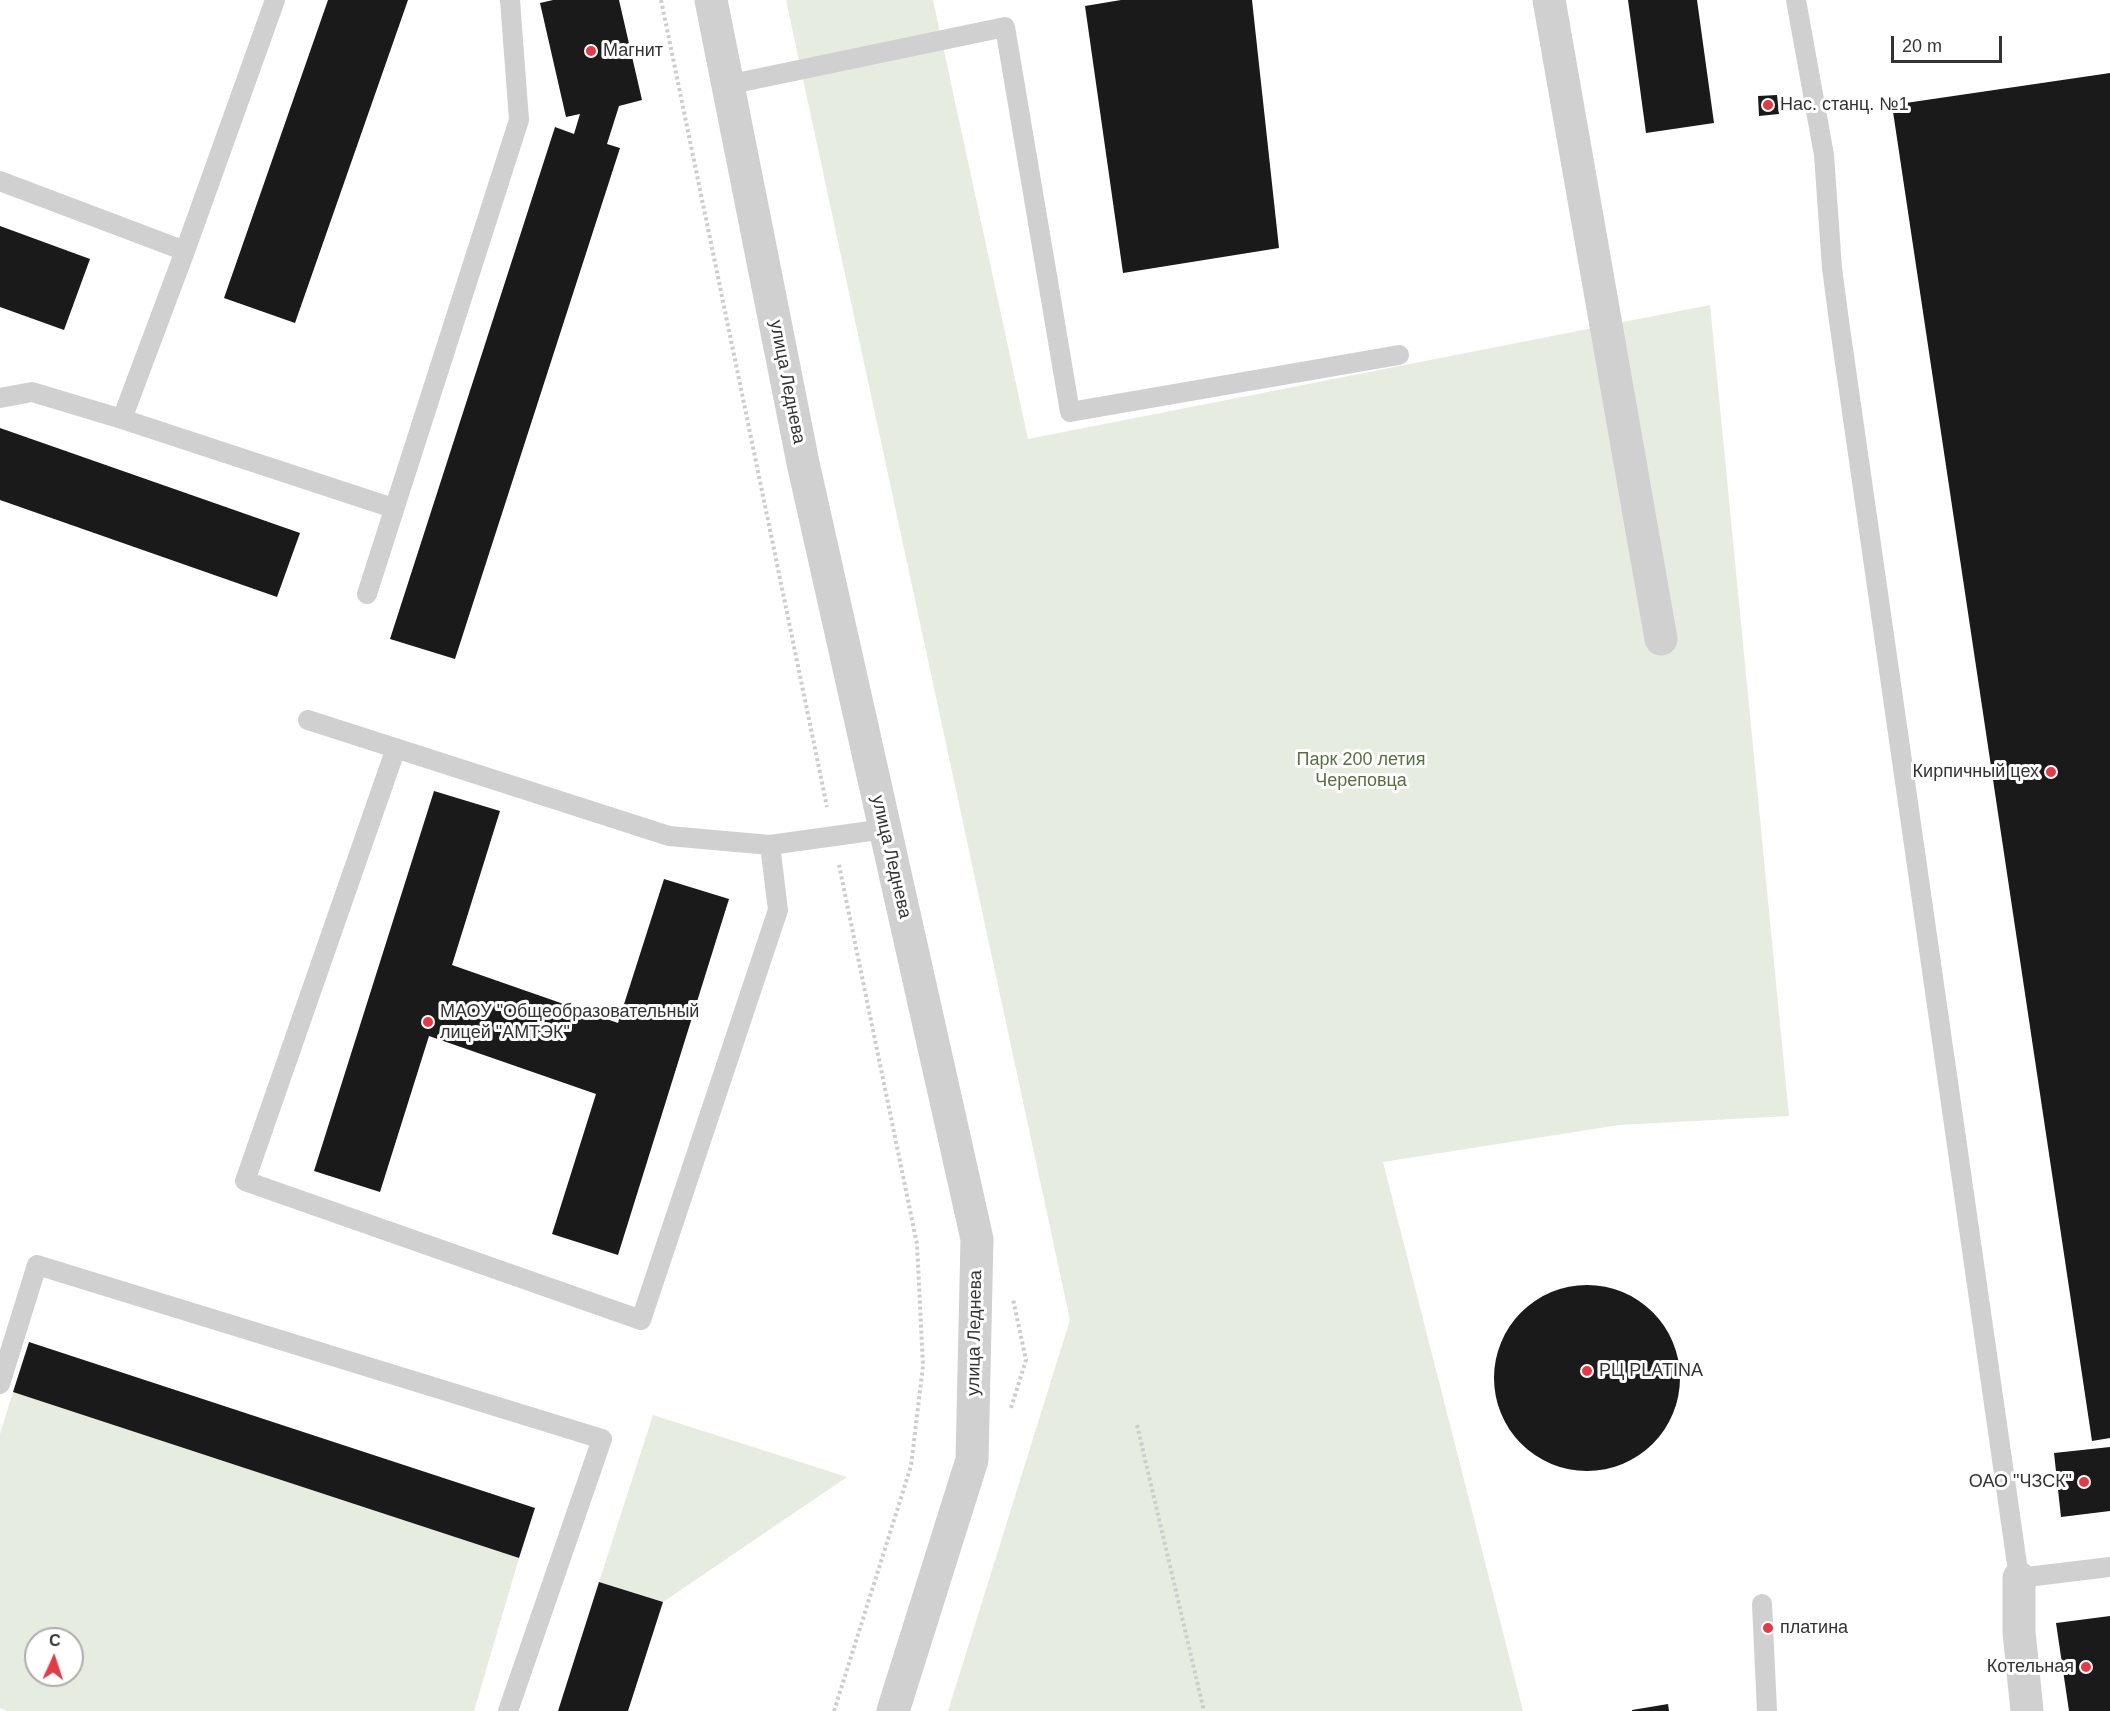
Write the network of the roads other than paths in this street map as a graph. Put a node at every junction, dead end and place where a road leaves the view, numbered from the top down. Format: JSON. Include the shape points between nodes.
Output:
{"nodes":[{"id":1,"x":275,"y":0,"type":"edge"},
{"id":2,"x":510,"y":0,"type":"edge"},
{"id":3,"x":711,"y":0,"type":"edge"},
{"id":4,"x":1549,"y":0,"type":"edge"},
{"id":5,"x":1796,"y":0,"type":"edge"},
{"id":6,"x":728,"y":85,"type":"junction"},
{"id":7,"x":0,"y":181,"type":"edge"},
{"id":8,"x":185,"y":251,"type":"junction"},
{"id":9,"x":1399,"y":355,"type":"dead end"},
{"id":10,"x":0,"y":398,"type":"edge"},
{"id":11,"x":122,"y":419,"type":"junction"},
{"id":12,"x":393,"y":508,"type":"junction"},
{"id":13,"x":367,"y":594,"type":"dead end"},
{"id":14,"x":1661,"y":639,"type":"dead end"},
{"id":15,"x":308,"y":720,"type":"dead end"},
{"id":16,"x":396,"y":748,"type":"junction"},
{"id":17,"x":885,"y":829,"type":"junction"},
{"id":18,"x":770,"y":845,"type":"junction"},
{"id":19,"x":4,"y":1358,"type":"edge"},
{"id":20,"x":0,"y":1384,"type":"edge"},
{"id":21,"x":2110,"y":1567,"type":"edge"},
{"id":22,"x":2019,"y":1578,"type":"junction"},
{"id":23,"x":1762,"y":1604,"type":"dead end"},
{"id":24,"x":508,"y":1711,"type":"edge"},
{"id":25,"x":893,"y":1711,"type":"edge"},
{"id":26,"x":1767,"y":1711,"type":"edge"},
{"id":27,"x":2027,"y":1711,"type":"edge"}],
"edges":[{"from":1,"to":8,"type":"lane"},
{"from":2,"to":12,"type":"lane","via":[[519,120]]},
{"from":3,"to":6,"type":"street","name":"улица Леднева"},
{"from":4,"to":14,"type":"street"},
{"from":5,"to":22,"type":"lane","via":[[1824,156],[1839,321]]},
{"from":6,"to":9,"type":"lane","via":[[1005,27],[1070,412]]},
{"from":6,"to":17,"type":"street","name":"улица Леднева","via":[[803,463]]},
{"from":7,"to":8,"type":"lane"},
{"from":8,"to":11,"type":"lane"},
{"from":10,"to":11,"type":"lane","via":[[32,392]]},
{"from":11,"to":12,"type":"lane"},
{"from":12,"to":13,"type":"lane"},
{"from":15,"to":16,"type":"lane"},
{"from":16,"to":18,"type":"lane","via":[[669,836]]},
{"from":16,"to":18,"type":"lane","via":[[245,1181],[641,1320],[778,910]]},
{"from":17,"to":18,"type":"lane"},
{"from":17,"to":25,"type":"street","name":"улица Леднева","via":[[977,1239],[972,1460]]},
{"from":19,"to":20,"type":"lane"},
{"from":19,"to":24,"type":"lane","via":[[37,1265],[602,1439]]},
{"from":21,"to":22,"type":"lane"},
{"from":22,"to":27,"type":"street","via":[[2019,1632]]},
{"from":23,"to":26,"type":"lane"}]}
